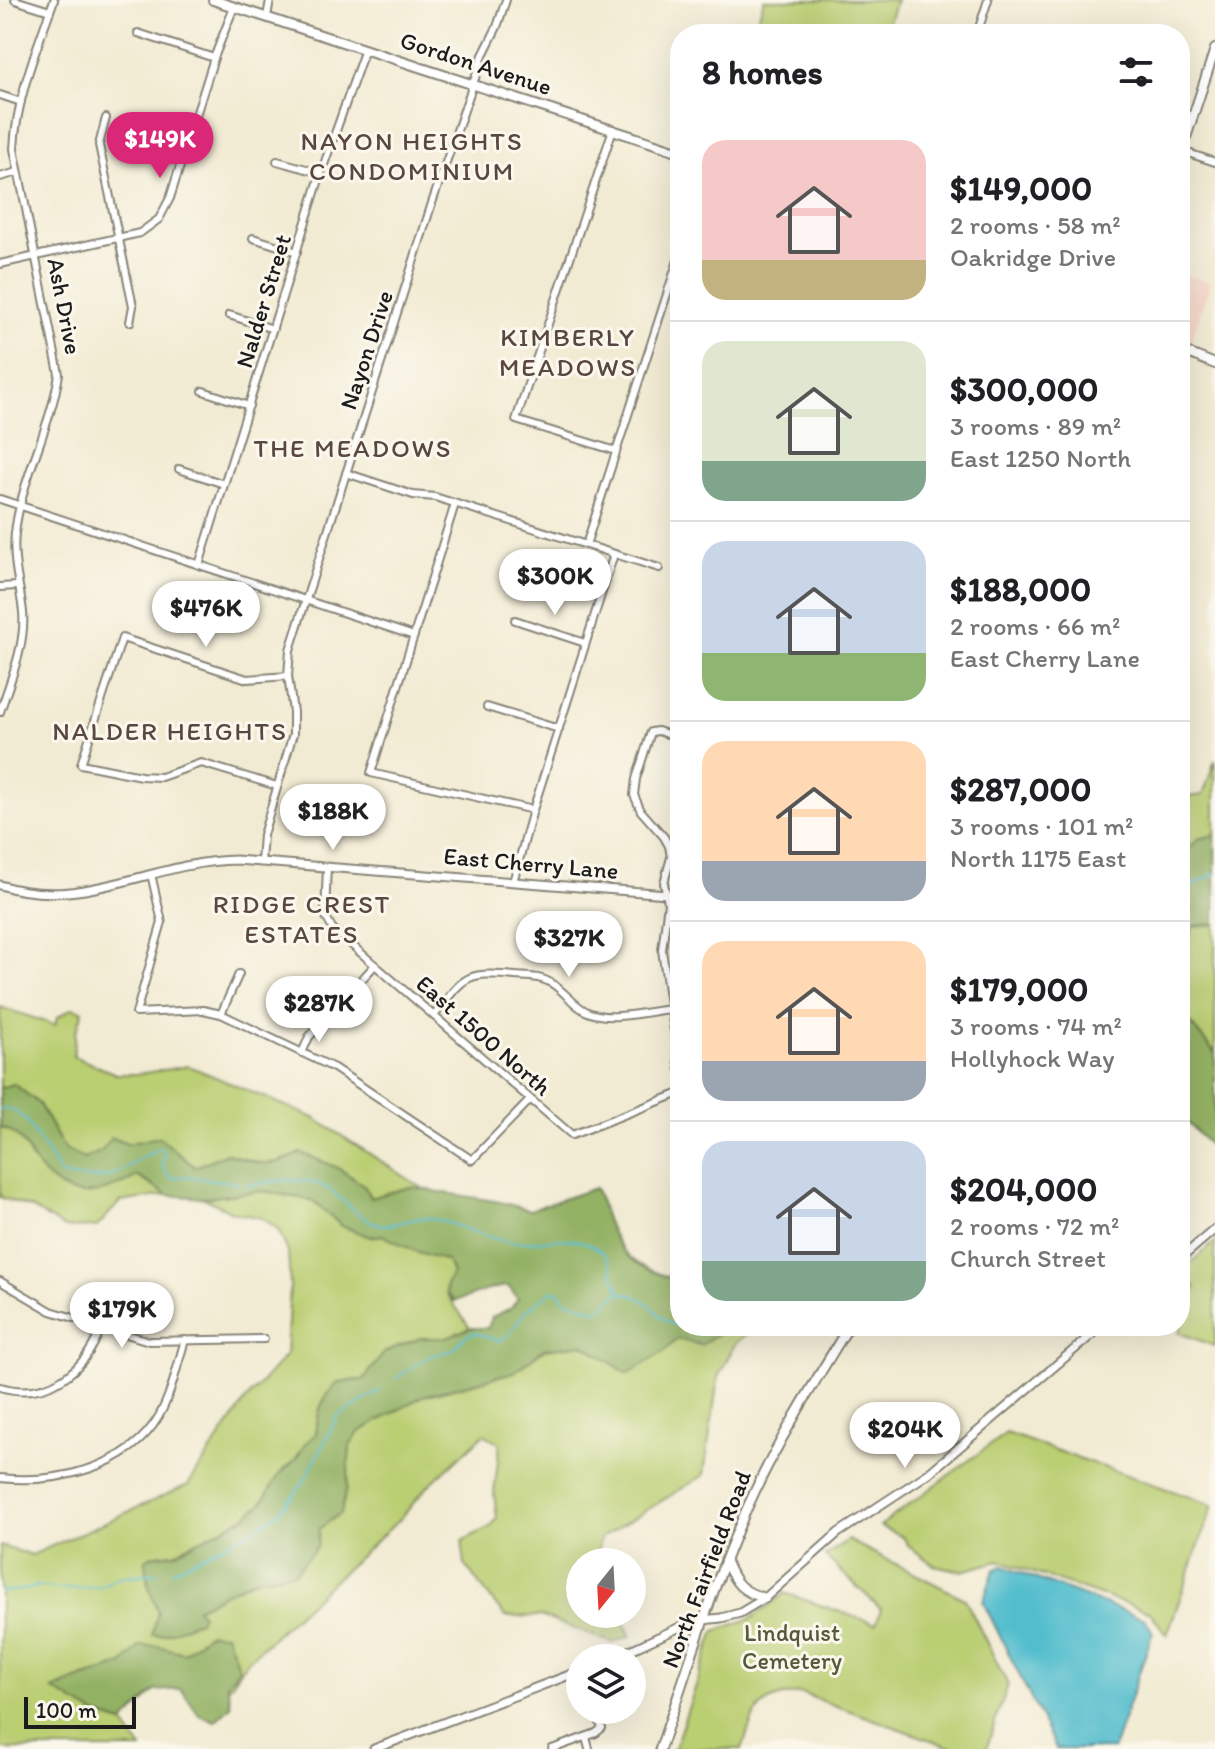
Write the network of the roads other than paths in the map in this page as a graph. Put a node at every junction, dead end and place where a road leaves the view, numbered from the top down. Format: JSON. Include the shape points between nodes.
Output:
{"nodes":[{"id":1,"x":15,"y":0,"type":"edge"},
{"id":2,"x":54,"y":0,"type":"edge"},
{"id":3,"x":213,"y":0,"type":"edge"},
{"id":4,"x":270,"y":0,"type":"edge"},
{"id":5,"x":506,"y":0,"type":"edge"},
{"id":6,"x":988,"y":0,"type":"edge"},
{"id":7,"x":234,"y":7,"type":"junction"},
{"id":8,"x":50,"y":11,"type":"junction"},
{"id":9,"x":267,"y":17,"type":"junction"},
{"id":10,"x":980,"y":24,"type":"edge"},
{"id":11,"x":138,"y":33,"type":"dead end"},
{"id":12,"x":365,"y":49,"type":"junction"},
{"id":13,"x":1215,"y":49,"type":"edge"},
{"id":14,"x":214,"y":58,"type":"junction"},
{"id":15,"x":473,"y":84,"type":"junction"},
{"id":16,"x":0,"y":95,"type":"edge"},
{"id":17,"x":21,"y":102,"type":"junction"},
{"id":18,"x":106,"y":118,"type":"dead end"},
{"id":19,"x":1190,"y":125,"type":"edge"},
{"id":20,"x":613,"y":129,"type":"junction"},
{"id":21,"x":670,"y":149,"type":"edge"},
{"id":22,"x":1190,"y":155,"type":"edge"},
{"id":23,"x":277,"y":161,"type":"dead end"},
{"id":24,"x":1215,"y":162,"type":"edge"},
{"id":25,"x":18,"y":172,"type":"junction"},
{"id":26,"x":321,"y":173,"type":"junction"},
{"id":27,"x":0,"y":177,"type":"edge"},
{"id":28,"x":118,"y":238,"type":"junction"},
{"id":29,"x":253,"y":238,"type":"dead end"},
{"id":30,"x":297,"y":252,"type":"junction"},
{"id":31,"x":36,"y":257,"type":"junction"},
{"id":32,"x":0,"y":264,"type":"edge"},
{"id":33,"x":670,"y":285,"type":"edge"},
{"id":34,"x":229,"y":315,"type":"dead end"},
{"id":35,"x":130,"y":322,"type":"dead end"},
{"id":36,"x":273,"y":329,"type":"junction"},
{"id":37,"x":1190,"y":354,"type":"edge"},
{"id":38,"x":1215,"y":364,"type":"edge"},
{"id":39,"x":203,"y":391,"type":"dead end"},
{"id":40,"x":249,"y":406,"type":"junction"},
{"id":41,"x":616,"y":451,"type":"junction"},
{"id":42,"x":179,"y":469,"type":"dead end"},
{"id":43,"x":346,"y":473,"type":"junction"},
{"id":44,"x":224,"y":484,"type":"junction"},
{"id":45,"x":0,"y":499,"type":"edge"},
{"id":46,"x":455,"y":504,"type":"junction"},
{"id":47,"x":20,"y":506,"type":"junction"},
{"id":48,"x":586,"y":545,"type":"junction"},
{"id":49,"x":614,"y":554,"type":"junction"},
{"id":50,"x":199,"y":565,"type":"junction"},
{"id":51,"x":659,"y":568,"type":"dead end"},
{"id":52,"x":17,"y":586,"type":"junction"},
{"id":53,"x":0,"y":587,"type":"edge"},
{"id":54,"x":306,"y":600,"type":"junction"},
{"id":55,"x":515,"y":620,"type":"dead end"},
{"id":56,"x":414,"y":636,"type":"junction"},
{"id":57,"x":585,"y":643,"type":"junction"},
{"id":58,"x":288,"y":676,"type":"junction"},
{"id":59,"x":4,"y":689,"type":"edge"},
{"id":60,"x":487,"y":707,"type":"dead end"},
{"id":61,"x":0,"y":712,"type":"edge"},
{"id":62,"x":559,"y":729,"type":"junction"},
{"id":63,"x":670,"y":735,"type":"edge"},
{"id":64,"x":277,"y":786,"type":"junction"},
{"id":65,"x":533,"y":810,"type":"junction"},
{"id":66,"x":670,"y":852,"type":"edge"},
{"id":67,"x":670,"y":861,"type":"edge"},
{"id":68,"x":261,"y":862,"type":"junction"},
{"id":69,"x":327,"y":867,"type":"junction"},
{"id":70,"x":151,"y":874,"type":"junction"},
{"id":71,"x":513,"y":882,"type":"junction"},
{"id":72,"x":0,"y":885,"type":"edge"},
{"id":73,"x":666,"y":893,"type":"junction"},
{"id":74,"x":670,"y":894,"type":"edge"},
{"id":75,"x":375,"y":965,"type":"junction"},
{"id":76,"x":239,"y":974,"type":"dead end"},
{"id":77,"x":670,"y":1009,"type":"joint"},
{"id":78,"x":221,"y":1014,"type":"junction"},
{"id":79,"x":434,"y":1016,"type":"junction"},
{"id":80,"x":302,"y":1053,"type":"junction"},
{"id":81,"x":670,"y":1097,"type":"edge"},
{"id":82,"x":530,"y":1100,"type":"junction"},
{"id":83,"x":1215,"y":1229,"type":"edge"},
{"id":84,"x":1190,"y":1250,"type":"edge"},
{"id":85,"x":0,"y":1281,"type":"edge"},
{"id":86,"x":101,"y":1328,"type":"junction"},
{"id":87,"x":843,"y":1336,"type":"edge"},
{"id":88,"x":1090,"y":1336,"type":"edge"},
{"id":89,"x":264,"y":1339,"type":"dead end"},
{"id":90,"x":185,"y":1340,"type":"junction"},
{"id":91,"x":0,"y":1387,"type":"edge"},
{"id":92,"x":0,"y":1478,"type":"edge"},
{"id":93,"x":726,"y":1562,"type":"junction"},
{"id":94,"x":765,"y":1598,"type":"junction"},
{"id":95,"x":706,"y":1619,"type":"junction"},
{"id":96,"x":643,"y":1644,"type":"edge"},
{"id":97,"x":566,"y":1676,"type":"edge"},
{"id":98,"x":600,"y":1724,"type":"edge"},
{"id":99,"x":586,"y":1737,"type":"junction"},
{"id":100,"x":386,"y":1747,"type":"edge"},
{"id":101,"x":374,"y":1749,"type":"edge"},
{"id":102,"x":552,"y":1749,"type":"edge"},
{"id":103,"x":589,"y":1749,"type":"edge"},
{"id":104,"x":660,"y":1749,"type":"edge"}],
"edges":[{"from":1,"to":8,"type":"street"},
{"from":2,"to":8,"type":"street","name":"Ash Drive"},
{"from":3,"to":7,"type":"main road","name":"Gordon Avenue"},
{"from":4,"to":9,"type":"street"},
{"from":5,"to":15,"type":"street","name":"Nayon Drive"},
{"from":6,"to":10,"type":"street"},
{"from":7,"to":9,"type":"main road","name":"Gordon Avenue"},
{"from":7,"to":14,"type":"street"},
{"from":8,"to":17,"type":"street","name":"Ash Drive"},
{"from":9,"to":12,"type":"main road","name":"Gordon Avenue"},
{"from":11,"to":14,"type":"street"},
{"from":12,"to":15,"type":"main road","name":"Gordon Avenue"},
{"from":12,"to":26,"type":"street","name":"Nalder Street"},
{"from":13,"to":19,"type":"main road"},
{"from":14,"to":28,"type":"street","via":[[159,219],[140,233]]},
{"from":15,"to":20,"type":"main road","name":"Gordon Avenue"},
{"from":15,"to":43,"type":"street","name":"Nayon Drive"},
{"from":16,"to":17,"type":"street"},
{"from":17,"to":25,"type":"street","name":"Ash Drive","via":[[14,137]]},
{"from":18,"to":28,"type":"street","via":[[99,145]]},
{"from":20,"to":21,"type":"main road","name":"Gordon Avenue"},
{"from":20,"to":41,"type":"street","via":[[516,420]]},
{"from":22,"to":24,"type":"street"},
{"from":23,"to":26,"type":"street"},
{"from":25,"to":27,"type":"street"},
{"from":25,"to":31,"type":"street","name":"Ash Drive"},
{"from":26,"to":30,"type":"street","name":"Nalder Street"},
{"from":28,"to":31,"type":"street"},
{"from":28,"to":35,"type":"street","via":[[133,306]]},
{"from":29,"to":30,"type":"street"},
{"from":30,"to":36,"type":"street","name":"Nalder Street"},
{"from":31,"to":32,"type":"street"},
{"from":31,"to":47,"type":"street","name":"Ash Drive","via":[[59,374]]},
{"from":33,"to":41,"type":"street"},
{"from":34,"to":36,"type":"street"},
{"from":36,"to":40,"type":"street","name":"Nalder Street"},
{"from":37,"to":38,"type":"main road"},
{"from":39,"to":40,"type":"street"},
{"from":40,"to":44,"type":"street","name":"Nalder Street"},
{"from":41,"to":48,"type":"street"},
{"from":42,"to":44,"type":"street"},
{"from":43,"to":46,"type":"street"},
{"from":43,"to":54,"type":"street","name":"Nayon Drive"},
{"from":44,"to":50,"type":"street","name":"Nalder Street"},
{"from":45,"to":47,"type":"street"},
{"from":46,"to":48,"type":"street"},
{"from":46,"to":56,"type":"street"},
{"from":47,"to":50,"type":"street"},
{"from":47,"to":52,"type":"street","name":"Ash Drive","via":[[13,555]]},
{"from":48,"to":49,"type":"street"},
{"from":49,"to":51,"type":"street"},
{"from":49,"to":57,"type":"street"},
{"from":50,"to":54,"type":"street"},
{"from":52,"to":53,"type":"street"},
{"from":52,"to":59,"type":"street","name":"Ash Drive","via":[[22,635]]},
{"from":54,"to":56,"type":"street"},
{"from":54,"to":58,"type":"street","name":"Nayon Drive","via":[[290,650]]},
{"from":55,"to":57,"type":"street"},
{"from":56,"to":65,"type":"street","via":[[371,773]]},
{"from":57,"to":62,"type":"street"},
{"from":58,"to":64,"type":"street","name":"Nayon Drive","via":[[293,734]]},
{"from":58,"to":64,"type":"street","via":[[247,679],[122,638],[81,764],[161,777],[201,763]]},
{"from":59,"to":61,"type":"street","name":"Ash Drive"},
{"from":60,"to":62,"type":"street"},
{"from":62,"to":65,"type":"street"},
{"from":63,"to":66,"type":"street","via":[[651,732],[634,795]]},
{"from":64,"to":68,"type":"street","name":"Nayon Drive"},
{"from":65,"to":71,"type":"street"},
{"from":67,"to":73,"type":"street"},
{"from":68,"to":69,"type":"street","name":"East Cherry Lane"},
{"from":68,"to":70,"type":"street","name":"East Cherry Lane","via":[[215,861]]},
{"from":69,"to":71,"type":"street","name":"East Cherry Lane"},
{"from":69,"to":75,"type":"street","name":"East 1500 North","via":[[325,915],[332,928]]},
{"from":70,"to":72,"type":"street","name":"East Cherry Lane","via":[[71,894]]},
{"from":70,"to":78,"type":"street","via":[[162,922],[136,1013]]},
{"from":71,"to":73,"type":"street","name":"East Cherry Lane"},
{"from":73,"to":74,"type":"street","name":"East Cherry Lane"},
{"from":73,"to":77,"type":"street","via":[[662,950]]},
{"from":75,"to":79,"type":"street","name":"East 1500 North"},
{"from":75,"to":80,"type":"street","via":[[309,1037]]},
{"from":76,"to":78,"type":"street"},
{"from":77,"to":79,"type":"street","via":[[607,1017],[586,1012],[537,977],[484,973],[457,987]]},
{"from":78,"to":80,"type":"street"},
{"from":79,"to":82,"type":"street","name":"East 1500 North"},
{"from":80,"to":82,"type":"street","via":[[334,1068],[472,1160]]},
{"from":81,"to":82,"type":"street","name":"East 1500 North","via":[[572,1135]]},
{"from":83,"to":84,"type":"street"},
{"from":85,"to":86,"type":"street","via":[[35,1304]]},
{"from":86,"to":90,"type":"street","via":[[149,1341]]},
{"from":86,"to":91,"type":"street","via":[[94,1347],[73,1373],[46,1388],[16,1392]]},
{"from":87,"to":93,"type":"main road","name":"North Fairfield Road","via":[[755,1491]]},
{"from":88,"to":94,"type":"street","via":[[929,1473],[838,1533]]},
{"from":89,"to":90,"type":"street"},
{"from":90,"to":92,"type":"street","via":[[159,1417],[116,1458],[60,1476]]},
{"from":93,"to":94,"type":"main road","via":[[738,1587]]},
{"from":93,"to":95,"type":"main road","name":"North Fairfield Road"},
{"from":94,"to":95,"type":"street","via":[[740,1613]]},
{"from":95,"to":96,"type":"street"},
{"from":95,"to":104,"type":"main road","name":"North Fairfield Road"},
{"from":97,"to":100,"type":"street"},
{"from":98,"to":99,"type":"street","via":[[602,1728]]},
{"from":99,"to":102,"type":"street"},
{"from":99,"to":103,"type":"street"},
{"from":100,"to":101,"type":"street"}]}
